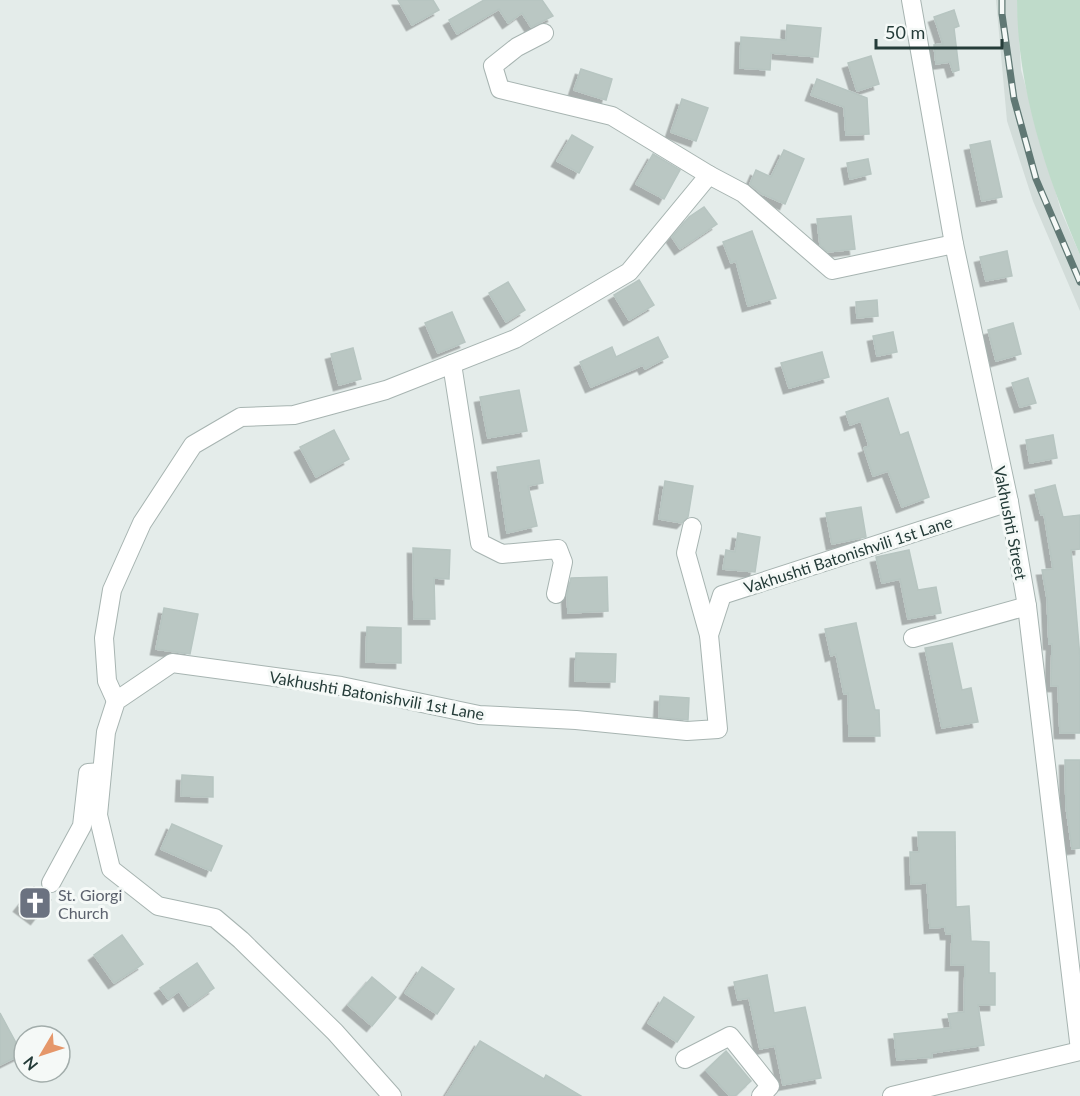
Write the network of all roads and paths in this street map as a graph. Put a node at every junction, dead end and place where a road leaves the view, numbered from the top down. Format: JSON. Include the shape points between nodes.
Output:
{"nodes":[{"id":1,"x":911,"y":0,"type":"edge"},
{"id":2,"x":544,"y":33,"type":"dead end"},
{"id":3,"x":709,"y":175,"type":"junction"},
{"id":4,"x":954,"y":244,"type":"junction"},
{"id":5,"x":452,"y":364,"type":"junction"},
{"id":6,"x":1009,"y":502,"type":"junction"},
{"id":7,"x":692,"y":527,"type":"dead end"},
{"id":8,"x":556,"y":594,"type":"dead end"},
{"id":9,"x":1027,"y":606,"type":"junction"},
{"id":10,"x":709,"y":635,"type":"junction"},
{"id":11,"x":913,"y":638,"type":"dead end"},
{"id":12,"x":116,"y":700,"type":"junction"},
{"id":13,"x":102,"y":772,"type":"junction"},
{"id":14,"x":51,"y":884,"type":"dead end"},
{"id":15,"x":1080,"y":1051,"type":"edge"},
{"id":16,"x":685,"y":1059,"type":"dead end"},
{"id":17,"x":392,"y":1096,"type":"edge"},
{"id":18,"x":761,"y":1096,"type":"edge"},
{"id":19,"x":892,"y":1096,"type":"edge"}],
"edges":[{"from":1,"to":4,"type":"street","name":"Vakhushti Street"},
{"from":2,"to":3,"type":"street","via":[[493,66],[500,89],[612,116]]},
{"from":3,"to":4,"type":"street","via":[[743,193],[832,270]]},
{"from":3,"to":5,"type":"street","via":[[629,272],[514,339]]},
{"from":4,"to":6,"type":"street","name":"Vakhushti Street"},
{"from":5,"to":8,"type":"street","via":[[480,543],[502,554],[558,549],[563,562]]},
{"from":5,"to":12,"type":"street","via":[[386,390],[294,415],[241,417],[193,445],[142,523],[112,590],[104,638],[106,681]]},
{"from":6,"to":9,"type":"street","name":"Vakhushti Street"},
{"from":6,"to":10,"type":"street","name":"Vakhushti Batonishvili 1st Lane","via":[[722,595]]},
{"from":7,"to":10,"type":"street","via":[[686,553]]},
{"from":9,"to":11,"type":"street"},
{"from":9,"to":15,"type":"street","name":"Vakhushti Street"},
{"from":10,"to":12,"type":"street","name":"Vakhushti Batonishvili 1st Lane","via":[[718,729],[687,731],[478,715],[341,686],[172,663]]},
{"from":12,"to":13,"type":"street","via":[[106,732]]},
{"from":13,"to":14,"type":"street","via":[[88,773],[82,826]]},
{"from":13,"to":17,"type":"street","via":[[98,815],[111,869],[158,906],[215,918],[335,1032]]},
{"from":15,"to":19,"type":"street"},
{"from":16,"to":18,"type":"street","via":[[730,1036],[770,1086]]}]}
